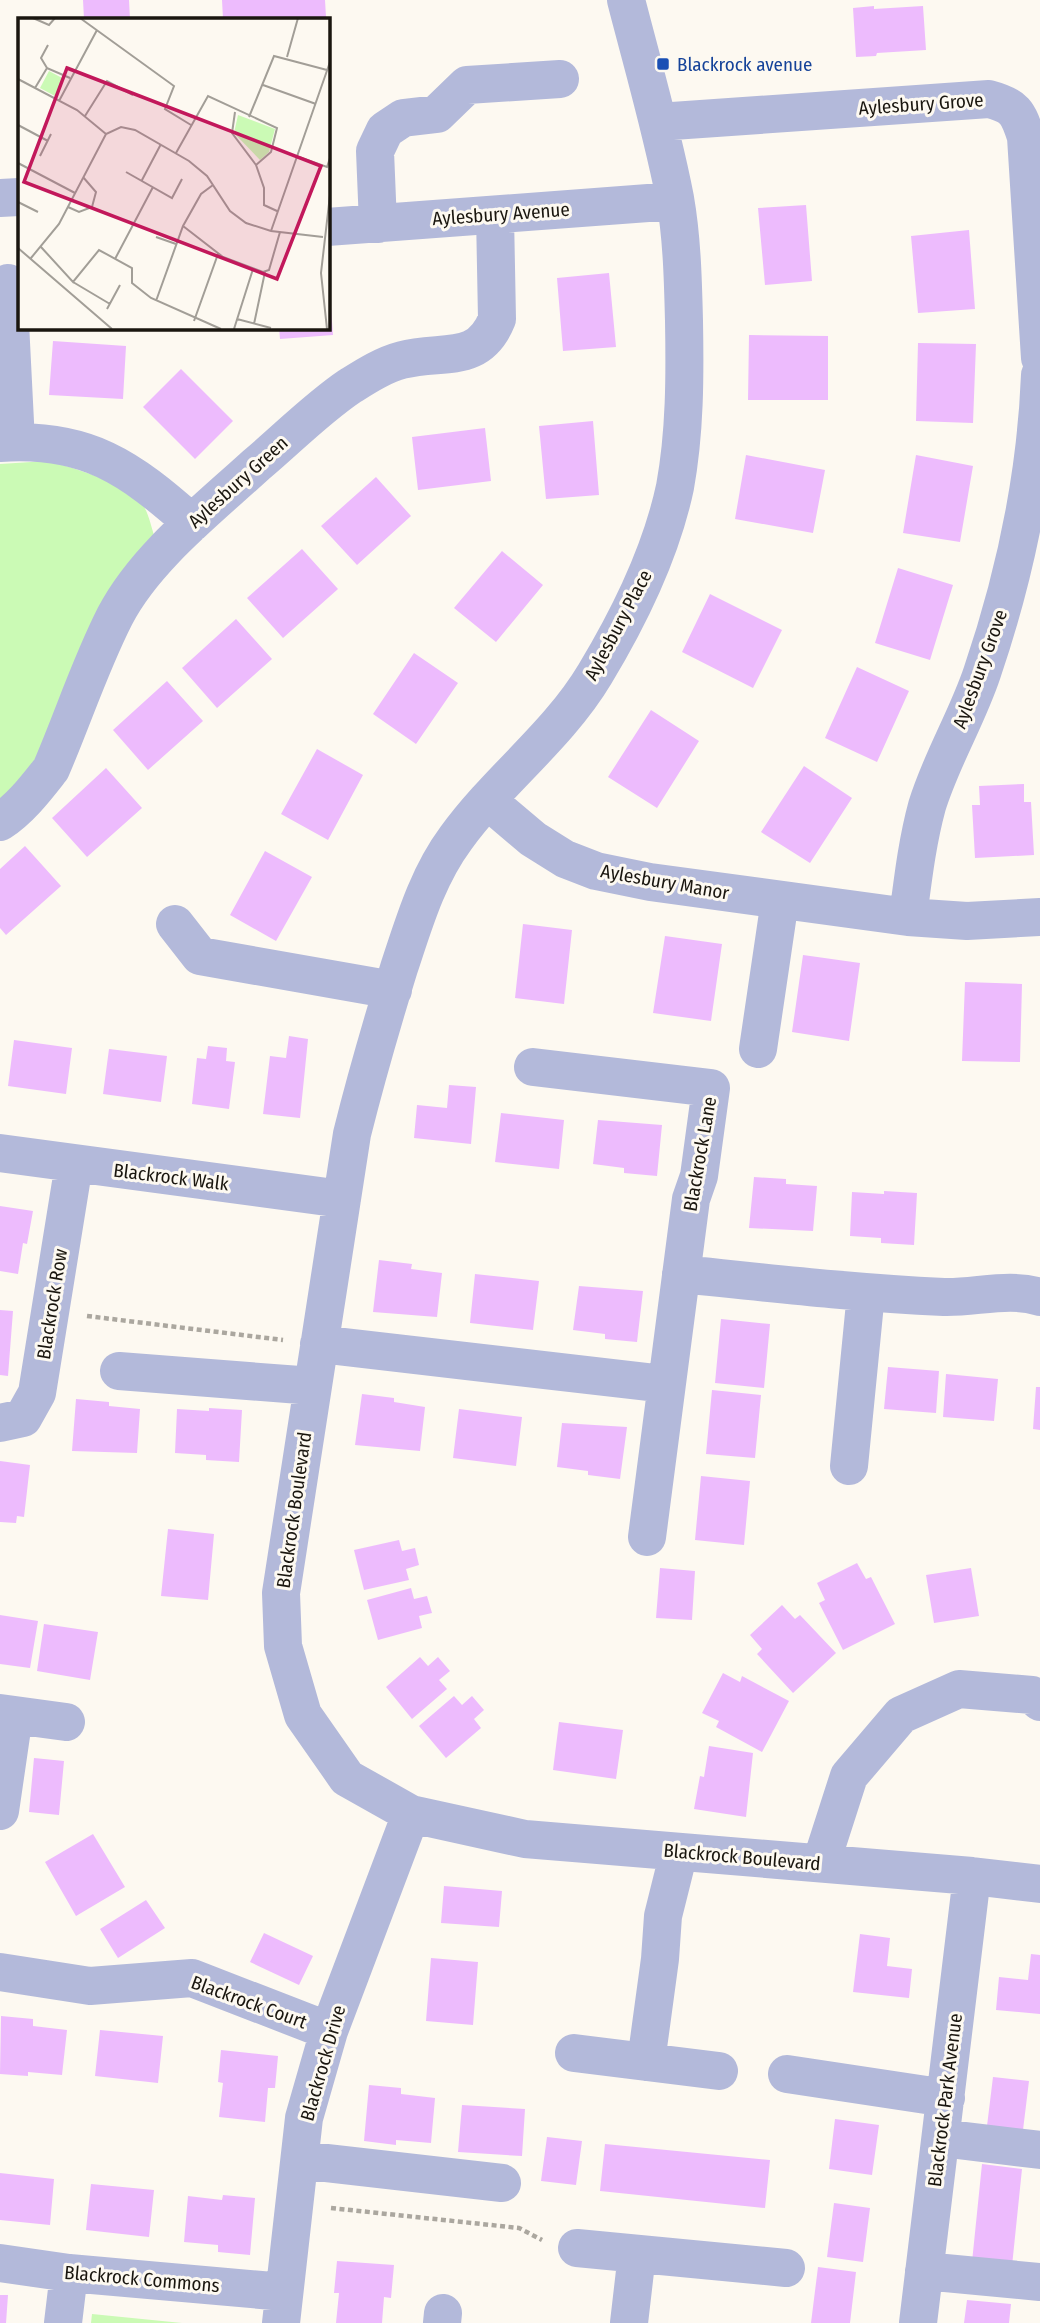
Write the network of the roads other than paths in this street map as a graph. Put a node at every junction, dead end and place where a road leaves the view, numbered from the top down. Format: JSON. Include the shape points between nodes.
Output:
{"nodes":[{"id":1,"x":626,"y":0,"type":"edge"},
{"id":2,"x":560,"y":79,"type":"dead end"},
{"id":3,"x":1030,"y":111,"type":"edge"},
{"id":4,"x":658,"y":122,"type":"junction"},
{"id":5,"x":18,"y":197,"type":"edge"},
{"id":6,"x":0,"y":198,"type":"edge"},
{"id":7,"x":676,"y":201,"type":"junction"},
{"id":8,"x":495,"y":215,"type":"junction"},
{"id":9,"x":378,"y":224,"type":"junction"},
{"id":10,"x":329,"y":227,"type":"edge"},
{"id":11,"x":1036,"y":228,"type":"edge"},
{"id":12,"x":8,"y":283,"type":"dead end"},
{"id":13,"x":1040,"y":358,"type":"edge"},
{"id":14,"x":1040,"y":375,"type":"edge"},
{"id":15,"x":8,"y":442,"type":"edge"},
{"id":16,"x":192,"y":523,"type":"junction"},
{"id":17,"x":1030,"y":549,"type":"edge"},
{"id":18,"x":487,"y":800,"type":"junction"},
{"id":19,"x":0,"y":822,"type":"edge"},
{"id":20,"x":780,"y":900,"type":"junction"},
{"id":21,"x":908,"y":917,"type":"junction"},
{"id":22,"x":1040,"y":917,"type":"edge"},
{"id":23,"x":174,"y":924,"type":"dead end"},
{"id":24,"x":393,"y":990,"type":"junction"},
{"id":25,"x":758,"y":1049,"type":"dead end"},
{"id":26,"x":533,"y":1067,"type":"dead end"},
{"id":27,"x":0,"y":1153,"type":"edge"},
{"id":28,"x":74,"y":1164,"type":"junction"},
{"id":29,"x":342,"y":1199,"type":"junction"},
{"id":30,"x":681,"y":1274,"type":"junction"},
{"id":31,"x":866,"y":1293,"type":"junction"},
{"id":32,"x":1040,"y":1297,"type":"edge"},
{"id":33,"x":318,"y":1344,"type":"junction"},
{"id":34,"x":120,"y":1371,"type":"dead end"},
{"id":35,"x":665,"y":1384,"type":"junction"},
{"id":36,"x":313,"y":1385,"type":"junction"},
{"id":37,"x":0,"y":1423,"type":"edge"},
{"id":38,"x":849,"y":1466,"type":"dead end"},
{"id":39,"x":647,"y":1537,"type":"dead end"},
{"id":40,"x":1040,"y":1702,"type":"edge"},
{"id":41,"x":7,"y":1714,"type":"edge"},
{"id":42,"x":66,"y":1722,"type":"dead end"},
{"id":43,"x":0,"y":1811,"type":"edge"},
{"id":44,"x":411,"y":1814,"type":"junction"},
{"id":45,"x":679,"y":1852,"type":"junction"},
{"id":46,"x":821,"y":1863,"type":"junction"},
{"id":47,"x":972,"y":1876,"type":"junction"},
{"id":48,"x":1040,"y":1884,"type":"edge"},
{"id":49,"x":0,"y":1972,"type":"edge"},
{"id":50,"x":330,"y":2031,"type":"junction"},
{"id":51,"x":574,"y":2053,"type":"dead end"},
{"id":52,"x":646,"y":2062,"type":"junction"},
{"id":53,"x":719,"y":2071,"type":"dead end"},
{"id":54,"x":787,"y":2074,"type":"dead end"},
{"id":55,"x":946,"y":2098,"type":"junction"},
{"id":56,"x":941,"y":2138,"type":"junction"},
{"id":57,"x":1040,"y":2150,"type":"edge"},
{"id":58,"x":300,"y":2160,"type":"junction"},
{"id":59,"x":502,"y":2183,"type":"dead end"},
{"id":60,"x":577,"y":2248,"type":"road end"},
{"id":61,"x":637,"y":2254,"type":"junction"},
{"id":62,"x":0,"y":2263,"type":"edge"},
{"id":63,"x":786,"y":2268,"type":"dead end"},
{"id":64,"x":924,"y":2271,"type":"junction"},
{"id":65,"x":69,"y":2273,"type":"junction"},
{"id":66,"x":1040,"y":2282,"type":"edge"},
{"id":67,"x":282,"y":2307,"type":"edge"},
{"id":68,"x":63,"y":2323,"type":"edge"},
{"id":69,"x":629,"y":2323,"type":"edge"},
{"id":70,"x":918,"y":2323,"type":"edge"}],
"edges":[{"from":1,"to":4,"type":"street","name":"Aylesbury Place"},
{"from":2,"to":9,"type":"street","via":[[467,85],[436,114],[403,118],[385,130],[375,151]]},
{"from":3,"to":4,"type":"street","name":"Aylesbury Grove","via":[[989,99]]},
{"from":3,"to":11,"type":"street","name":"Aylesbury Grove","via":[[1026,137]]},
{"from":4,"to":7,"type":"street","name":"Aylesbury Place"},
{"from":5,"to":6,"type":"street"},
{"from":7,"to":8,"type":"street","name":"Aylesbury Avenue"},
{"from":7,"to":18,"type":"street","name":"Aylesbury Place","via":[[683,279],[683,425],[674,489],[658,544],[641,589],[593,677],[536,749]]},
{"from":8,"to":9,"type":"street","name":"Aylesbury Avenue"},
{"from":8,"to":16,"type":"street","name":"Aylesbury Green","via":[[498,319],[491,335],[477,347],[458,353],[403,359],[348,387]]},
{"from":9,"to":10,"type":"street","name":"Aylesbury Avenue"},
{"from":11,"to":13,"type":"street","name":"Aylesbury Grove"},
{"from":12,"to":15,"type":"street"},
{"from":14,"to":17,"type":"street","name":"Aylesbury Grove","via":[[1029,497]]},
{"from":15,"to":16,"type":"street","via":[[48,443],[113,462],[150,486]]},
{"from":16,"to":19,"type":"street","name":"Aylesbury Green","via":[[131,589],[115,616],[51,769]]},
{"from":17,"to":21,"type":"street","name":"Aylesbury Grove","via":[[928,804]]},
{"from":18,"to":20,"type":"street","name":"Aylesbury Manor","via":[[533,839],[596,871]]},
{"from":18,"to":24,"type":"street","name":"Aylesbury Place","via":[[432,877]]},
{"from":20,"to":21,"type":"street","name":"Aylesbury Manor"},
{"from":20,"to":25,"type":"street"},
{"from":21,"to":22,"type":"street","name":"Aylesbury Manor","via":[[967,921]]},
{"from":23,"to":24,"type":"street","via":[[200,956]]},
{"from":24,"to":29,"type":"street","name":"Blackrock Boulevard","via":[[355,1121]]},
{"from":26,"to":30,"type":"street","name":"Blackrock Lane","via":[[711,1088]]},
{"from":27,"to":28,"type":"street","name":"Blackrock Walk"},
{"from":28,"to":29,"type":"street","name":"Blackrock Walk"},
{"from":28,"to":37,"type":"street","name":"Blackrock Row","via":[[37,1394],[23,1418]]},
{"from":29,"to":33,"type":"street","name":"Blackrock Boulevard"},
{"from":30,"to":31,"type":"street"},
{"from":30,"to":35,"type":"street","name":"Blackrock Lane"},
{"from":31,"to":32,"type":"street","via":[[951,1297],[1027,1293]]},
{"from":31,"to":38,"type":"street"},
{"from":33,"to":35,"type":"street"},
{"from":33,"to":36,"type":"street","name":"Blackrock Boulevard"},
{"from":34,"to":36,"type":"street"},
{"from":35,"to":39,"type":"street","name":"Blackrock Lane"},
{"from":36,"to":44,"type":"street","name":"Blackrock Boulevard","via":[[281,1593],[283,1646],[303,1715],[346,1778]]},
{"from":40,"to":46,"type":"street","via":[[1031,1695],[959,1689],[901,1715],[849,1776]]},
{"from":41,"to":42,"type":"street"},
{"from":41,"to":43,"type":"street"},
{"from":44,"to":45,"type":"street","name":"Blackrock Boulevard","via":[[525,1839]]},
{"from":44,"to":50,"type":"street","name":"Blackrock Drive"},
{"from":45,"to":46,"type":"street","name":"Blackrock Boulevard"},
{"from":45,"to":52,"type":"street","via":[[663,1916]]},
{"from":46,"to":47,"type":"street","name":"Blackrock Boulevard"},
{"from":47,"to":48,"type":"street","name":"Blackrock Boulevard"},
{"from":47,"to":55,"type":"street","name":"Blackrock Park Avenue"},
{"from":49,"to":50,"type":"street","name":"Blackrock Court","via":[[90,1986],[192,1978]]},
{"from":50,"to":58,"type":"street","name":"Blackrock Drive","via":[[304,2118]]},
{"from":51,"to":52,"type":"street"},
{"from":52,"to":53,"type":"street"},
{"from":54,"to":55,"type":"street"},
{"from":55,"to":56,"type":"street","name":"Blackrock Park Avenue"},
{"from":56,"to":57,"type":"street"},
{"from":56,"to":64,"type":"street","name":"Blackrock Park Avenue"},
{"from":58,"to":59,"type":"street"},
{"from":58,"to":67,"type":"street","name":"Blackrock Drive"},
{"from":60,"to":61,"type":"street"},
{"from":61,"to":63,"type":"street"},
{"from":61,"to":69,"type":"street"},
{"from":62,"to":65,"type":"street","name":"Blackrock Commons"},
{"from":64,"to":66,"type":"street"},
{"from":64,"to":70,"type":"street","name":"Blackrock Park Avenue"},
{"from":65,"to":67,"type":"street","name":"Blackrock Commons"},
{"from":65,"to":68,"type":"street"}]}
